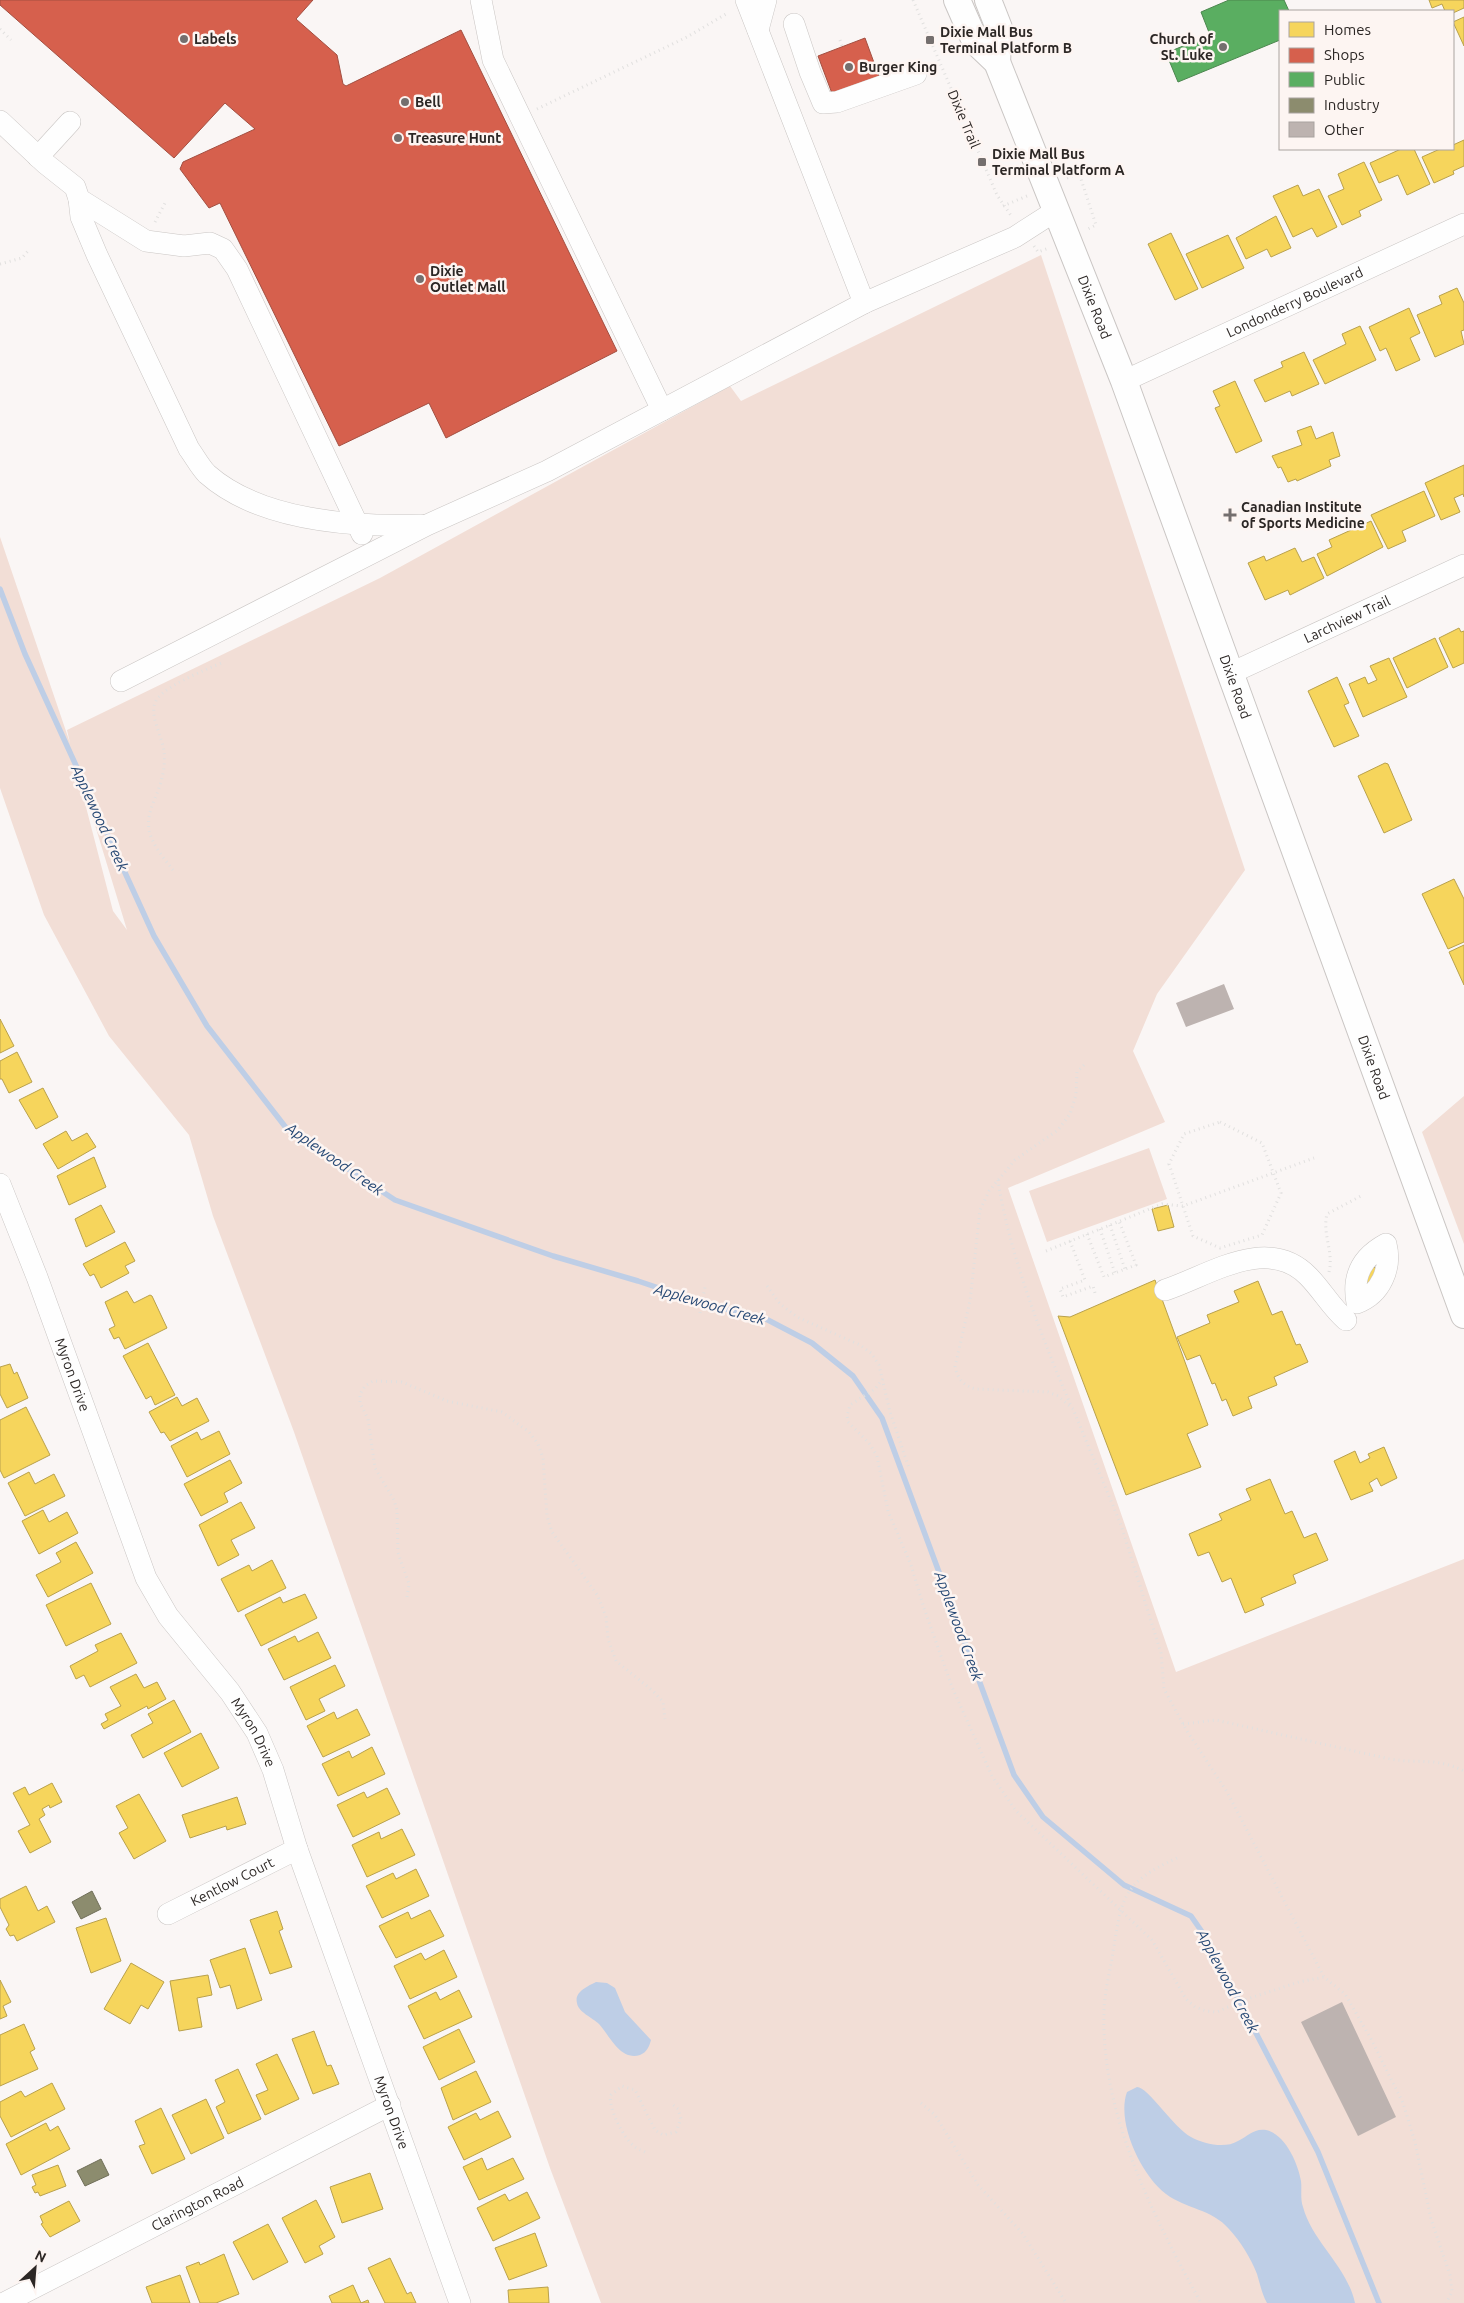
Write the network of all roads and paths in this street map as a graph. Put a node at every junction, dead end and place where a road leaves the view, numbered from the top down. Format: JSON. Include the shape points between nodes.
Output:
{"nodes":[{"id":1,"x":482,"y":0,"type":"edge"},
{"id":2,"x":746,"y":0,"type":"edge"},
{"id":3,"x":766,"y":0,"type":"edge"},
{"id":4,"x":913,"y":0,"type":"edge"},
{"id":5,"x":957,"y":0,"type":"edge"},
{"id":6,"x":988,"y":0,"type":"edge"},
{"id":7,"x":726,"y":14,"type":"dead end"},
{"id":8,"x":794,"y":24,"type":"dead end"},
{"id":9,"x":0,"y":29,"type":"edge"},
{"id":10,"x":758,"y":30,"type":"junction"},
{"id":11,"x":12,"y":40,"type":"dead end"},
{"id":12,"x":840,"y":40,"type":"dead end"},
{"id":13,"x":842,"y":46,"type":"dead end"},
{"id":14,"x":997,"y":62,"type":"junction"},
{"id":15,"x":916,"y":74,"type":"dead end"},
{"id":16,"x":0,"y":121,"type":"edge"},
{"id":17,"x":522,"y":121,"type":"junction"},
{"id":18,"x":70,"y":122,"type":"dead end"},
{"id":19,"x":38,"y":157,"type":"junction"},
{"id":20,"x":1079,"y":173,"type":"dead end"},
{"id":21,"x":80,"y":199,"type":"junction"},
{"id":22,"x":1004,"y":209,"type":"dead end"},
{"id":23,"x":1057,"y":210,"type":"junction"},
{"id":24,"x":1464,"y":224,"type":"edge"},
{"id":25,"x":1069,"y":241,"type":"junction"},
{"id":26,"x":28,"y":251,"type":"dead end"},
{"id":27,"x":0,"y":264,"type":"edge"},
{"id":28,"x":864,"y":303,"type":"junction"},
{"id":29,"x":1124,"y":381,"type":"junction"},
{"id":30,"x":662,"y":410,"type":"junction"},
{"id":31,"x":358,"y":525,"type":"junction"},
{"id":32,"x":427,"y":525,"type":"junction"},
{"id":33,"x":372,"y":554,"type":"junction"},
{"id":34,"x":1464,"y":565,"type":"edge"},
{"id":35,"x":224,"y":662,"type":"dead end"},
{"id":36,"x":1229,"y":674,"type":"junction"},
{"id":37,"x":121,"y":681,"type":"dead end"},
{"id":38,"x":172,"y":870,"type":"dead end"},
{"id":39,"x":1084,"y":1065,"type":"dead end"},
{"id":40,"x":1314,"y":1158,"type":"dead end"},
{"id":41,"x":1273,"y":1172,"type":"junction"},
{"id":42,"x":998,"y":1180,"type":"junction"},
{"id":43,"x":0,"y":1184,"type":"edge"},
{"id":44,"x":1361,"y":1196,"type":"dead end"},
{"id":45,"x":1183,"y":1206,"type":"junction"},
{"id":46,"x":1119,"y":1221,"type":"junction"},
{"id":47,"x":1110,"y":1225,"type":"junction"},
{"id":48,"x":1100,"y":1229,"type":"junction"},
{"id":49,"x":1088,"y":1234,"type":"junction"},
{"id":50,"x":1070,"y":1241,"type":"junction"},
{"id":51,"x":1046,"y":1251,"type":"dead end"},
{"id":52,"x":1125,"y":1269,"type":"junction"},
{"id":53,"x":1115,"y":1273,"type":"junction"},
{"id":54,"x":767,"y":1286,"type":"dead end"},
{"id":55,"x":705,"y":1287,"type":"dead end"},
{"id":56,"x":1165,"y":1290,"type":"dead end"},
{"id":57,"x":1095,"y":1293,"type":"dead end"},
{"id":58,"x":1323,"y":1295,"type":"junction"},
{"id":59,"x":700,"y":1313,"type":"dead end"},
{"id":60,"x":1464,"y":1315,"type":"edge"},
{"id":61,"x":1346,"y":1320,"type":"dead end"},
{"id":62,"x":883,"y":1379,"type":"junction"},
{"id":63,"x":1073,"y":1409,"type":"junction"},
{"id":64,"x":909,"y":1468,"type":"dead end"},
{"id":65,"x":407,"y":1597,"type":"dead end"},
{"id":66,"x":665,"y":1719,"type":"dead end"},
{"id":67,"x":1183,"y":1724,"type":"junction"},
{"id":68,"x":1464,"y":1771,"type":"edge"},
{"id":69,"x":297,"y":1849,"type":"junction"},
{"id":70,"x":1177,"y":1858,"type":"dead end"},
{"id":71,"x":1120,"y":1908,"type":"junction"},
{"id":72,"x":168,"y":1914,"type":"dead end"},
{"id":73,"x":1324,"y":1977,"type":"junction"},
{"id":74,"x":671,"y":2103,"type":"dead end"},
{"id":75,"x":921,"y":2103,"type":"dead end"},
{"id":76,"x":390,"y":2105,"type":"junction"},
{"id":77,"x":645,"y":2152,"type":"dead end"},
{"id":78,"x":0,"y":2284,"type":"edge"},
{"id":79,"x":6,"y":2303,"type":"edge"},
{"id":80,"x":460,"y":2303,"type":"edge"},
{"id":81,"x":1066,"y":2303,"type":"edge"},
{"id":82,"x":1202,"y":2303,"type":"edge"},
{"id":83,"x":1446,"y":2303,"type":"edge"}],
"edges":[{"from":1,"to":17,"type":"street","via":[[493,60]]},
{"from":2,"to":10,"type":"street"},
{"from":3,"to":10,"type":"street"},
{"from":4,"to":22,"type":"path","name":"Dixie Trail"},
{"from":5,"to":14,"type":"main road","name":"Dixie Road","via":[[975,41]]},
{"from":6,"to":14,"type":"main road","name":"Dixie Road","via":[[999,28]]},
{"from":7,"to":17,"type":"path","via":[[687,37],[533,111]]},
{"from":8,"to":15,"type":"street","via":[[823,103],[838,102]]},
{"from":9,"to":11,"type":"path"},
{"from":10,"to":28,"type":"street"},
{"from":12,"to":13,"type":"path"},
{"from":14,"to":23,"type":"main road","name":"Dixie Road"},
{"from":16,"to":19,"type":"street"},
{"from":17,"to":30,"type":"street"},
{"from":18,"to":19,"type":"street"},
{"from":19,"to":21,"type":"street","via":[[75,187]]},
{"from":20,"to":25,"type":"path","via":[[1096,224]]},
{"from":21,"to":31,"type":"street","via":[[146,241],[184,246],[210,243],[223,249],[240,276]]},
{"from":21,"to":31,"type":"street","via":[[81,217],[100,261],[189,449],[206,473],[230,491],[278,510]]},
{"from":23,"to":25,"type":"main road","name":"Dixie Road"},
{"from":23,"to":28,"type":"street","via":[[1015,237]]},
{"from":24,"to":29,"type":"street","name":"Londonderry Boulevard"},
{"from":25,"to":29,"type":"main road","name":"Dixie Road"},
{"from":26,"to":27,"type":"path","via":[[22,258]]},
{"from":28,"to":30,"type":"street"},
{"from":29,"to":36,"type":"main road","name":"Dixie Road"},
{"from":30,"to":32,"type":"street","via":[[547,472]]},
{"from":31,"to":32,"type":"street"},
{"from":31,"to":33,"type":"street"},
{"from":32,"to":33,"type":"street"},
{"from":33,"to":37,"type":"street"},
{"from":34,"to":36,"type":"street","name":"Larchview Trail"},
{"from":35,"to":38,"type":"path","via":[[193,675],[160,696],[155,703],[164,751],[162,779],[150,811],[149,831]]},
{"from":36,"to":60,"type":"main road","name":"Dixie Road"},
{"from":39,"to":42,"type":"path","via":[[1077,1072],[1076,1095],[1070,1114],[1058,1130],[1015,1160]]},
{"from":40,"to":41,"type":"path"},
{"from":41,"to":45,"type":"path"},
{"from":41,"to":45,"type":"path","via":[[1281,1193],[1262,1235],[1220,1248],[1193,1236]]},
{"from":41,"to":45,"type":"path","via":[[1262,1143],[1220,1122],[1184,1134],[1169,1164]]},
{"from":42,"to":63,"type":"path","via":[[1004,1216],[1050,1353]]},
{"from":42,"to":63,"type":"path","via":[[980,1210],[970,1301],[957,1375],[967,1386],[975,1389],[1048,1392]]},
{"from":43,"to":69,"type":"street","name":"Myron Drive","via":[[146,1578],[168,1616],[230,1692],[257,1733],[273,1770]]},
{"from":44,"to":58,"type":"path","via":[[1327,1214],[1325,1223],[1332,1261]]},
{"from":45,"to":46,"type":"path","via":[[1162,1204]]},
{"from":46,"to":47,"type":"path"},
{"from":46,"to":52,"type":"path","via":[[1136,1265]]},
{"from":47,"to":48,"type":"path"},
{"from":47,"to":52,"type":"path"},
{"from":48,"to":49,"type":"path"},
{"from":48,"to":53,"type":"path"},
{"from":49,"to":50,"type":"path"},
{"from":49,"to":53,"type":"path","via":[[1104,1277]]},
{"from":50,"to":51,"type":"path"},
{"from":50,"to":57,"type":"path","via":[[1085,1280],[1060,1289],[1063,1297],[1093,1286]]},
{"from":52,"to":53,"type":"path"},
{"from":54,"to":62,"type":"path","via":[[780,1304],[797,1318],[860,1345],[879,1365]]},
{"from":55,"to":59,"type":"path"},
{"from":56,"to":58,"type":"street","via":[[1229,1263],[1267,1257],[1290,1262],[1308,1276]]},
{"from":58,"to":61,"type":"street"},
{"from":62,"to":64,"type":"path","via":[[890,1412]]},
{"from":62,"to":71,"type":"path","via":[[875,1389],[850,1405],[848,1422],[877,1456],[888,1511],[911,1565],[949,1678],[992,1776],[1016,1811]]},
{"from":63,"to":67,"type":"path","via":[[1121,1526],[1161,1653],[1164,1689]]},
{"from":65,"to":66,"type":"path","via":[[409,1584],[398,1553],[397,1510],[375,1468],[368,1419],[360,1403],[365,1386],[373,1381],[402,1382],[447,1401],[502,1412],[529,1432],[543,1458],[547,1516],[552,1532],[598,1596],[616,1661],[653,1690],[663,1702]]},
{"from":67,"to":68,"type":"path","via":[[1216,1720],[1390,1759],[1412,1763],[1442,1762]]},
{"from":67,"to":73,"type":"path","via":[[1227,1792]]},
{"from":69,"to":72,"type":"street","name":"Kentlow Court"},
{"from":69,"to":76,"type":"street","name":"Myron Drive"},
{"from":70,"to":71,"type":"path","via":[[1139,1878]]},
{"from":71,"to":73,"type":"path","via":[[1152,1940],[1186,1999],[1194,2007],[1217,2012],[1241,2000]]},
{"from":71,"to":82,"type":"path","via":[[1104,2014],[1110,2084],[1136,2170],[1171,2248]]},
{"from":73,"to":83,"type":"path","via":[[1345,1994],[1403,2103],[1450,2276],[1452,2292]]},
{"from":74,"to":77,"type":"path","via":[[678,2110],[680,2124],[676,2132],[663,2135],[655,2130],[635,2090],[622,2086],[611,2095],[612,2112],[628,2139]]},
{"from":75,"to":81,"type":"path","via":[[935,2115],[978,2186],[1023,2234]]},
{"from":76,"to":79,"type":"street","name":"Clarington Road"},
{"from":76,"to":80,"type":"street","name":"Myron Drive"},
{"from":78,"to":79,"type":"street"}]}
